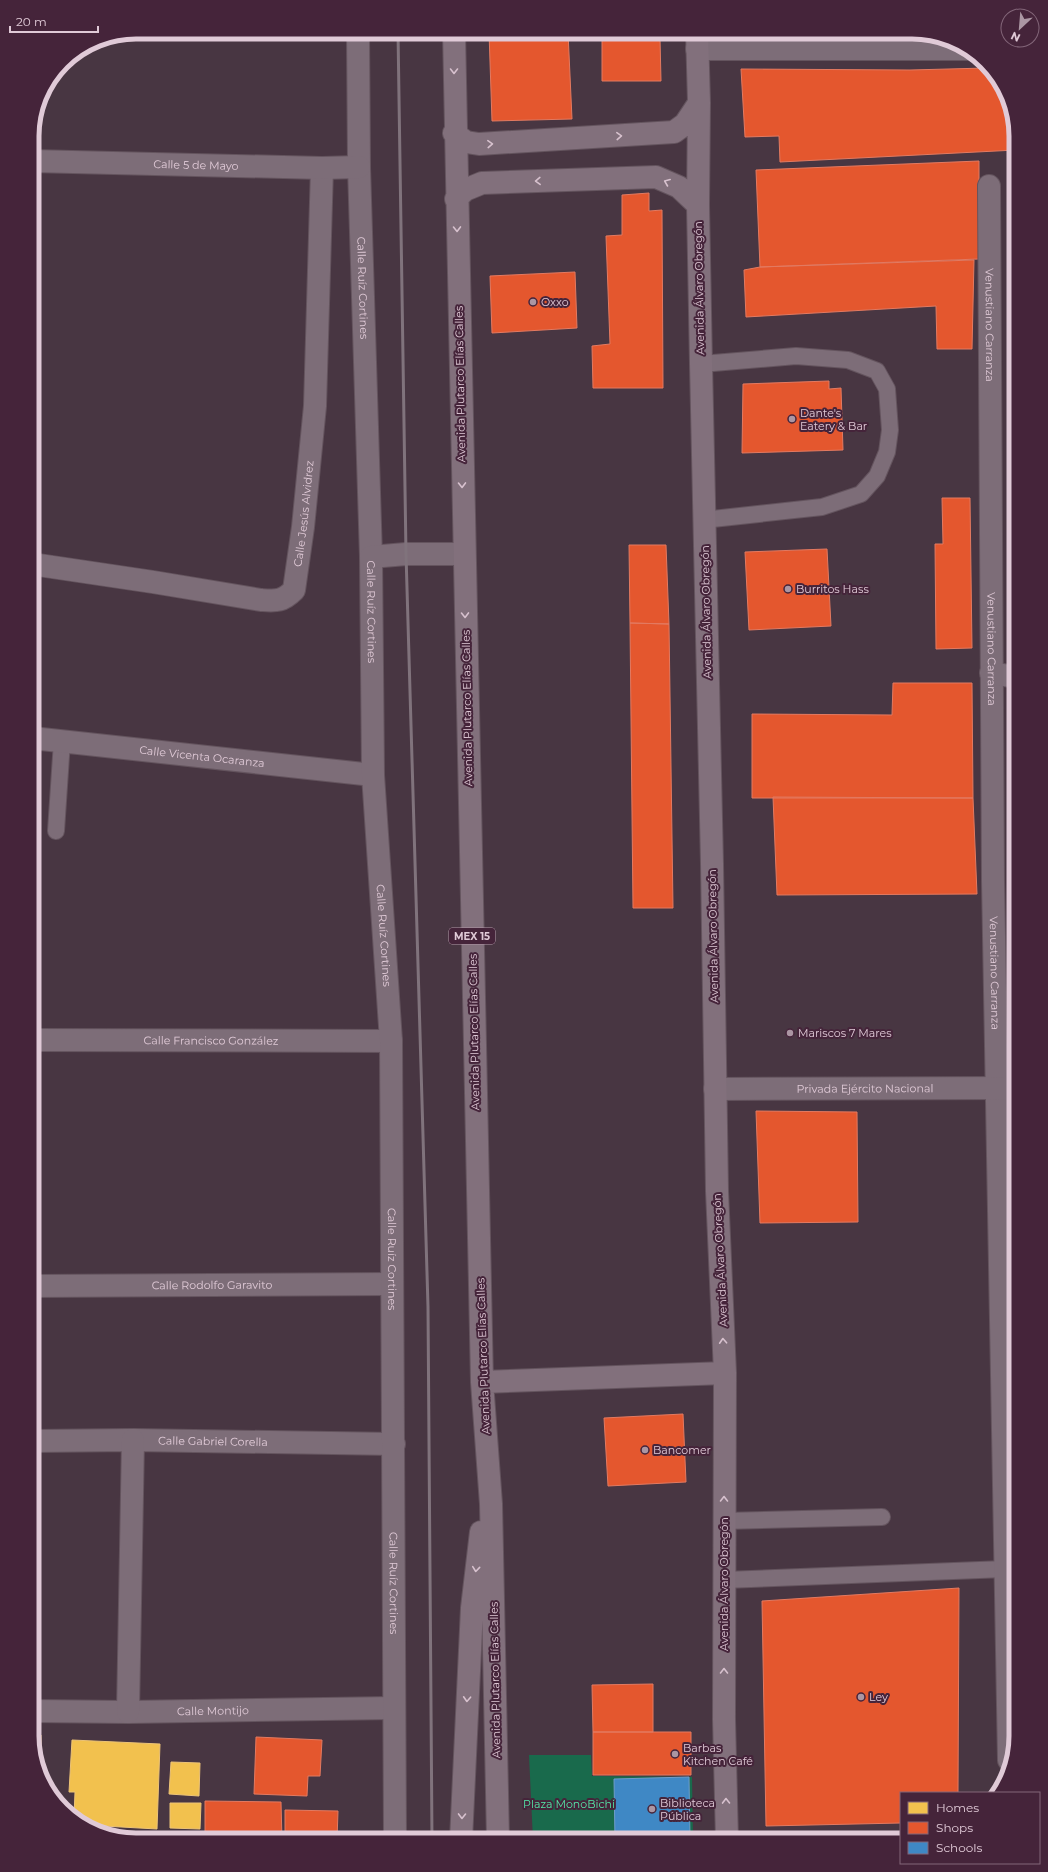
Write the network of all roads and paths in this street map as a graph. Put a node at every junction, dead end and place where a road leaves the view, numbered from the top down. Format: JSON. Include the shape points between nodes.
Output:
{"nodes":[{"id":1,"x":358,"y":39,"type":"edge"},
{"id":2,"x":454,"y":39,"type":"edge"},
{"id":3,"x":697,"y":41,"type":"edge"},
{"id":4,"x":954,"y":49,"type":"edge"},
{"id":5,"x":699,"y":103,"type":"junction"},
{"id":6,"x":454,"y":133,"type":"junction"},
{"id":7,"x":39,"y":161,"type":"edge"},
{"id":8,"x":359,"y":167,"type":"junction"},
{"id":9,"x":322,"y":168,"type":"junction"},
{"id":10,"x":989,"y":186,"type":"dead end"},
{"id":11,"x":456,"y":199,"type":"junction"},
{"id":12,"x":698,"y":205,"type":"junction"},
{"id":13,"x":701,"y":364,"type":"junction"},
{"id":14,"x":704,"y":520,"type":"junction"},
{"id":15,"x":464,"y":554,"type":"junction"},
{"id":16,"x":371,"y":557,"type":"junction"},
{"id":17,"x":39,"y":565,"type":"edge"},
{"id":18,"x":991,"y":673,"type":"junction"},
{"id":19,"x":1009,"y":676,"type":"edge"},
{"id":20,"x":39,"y":739,"type":"edge"},
{"id":21,"x":62,"y":741,"type":"junction"},
{"id":22,"x":372,"y":774,"type":"junction"},
{"id":23,"x":56,"y":831,"type":"dead end"},
{"id":24,"x":39,"y":1040,"type":"edge"},
{"id":25,"x":391,"y":1041,"type":"junction"},
{"id":26,"x":1006,"y":1087,"type":"edge"},
{"id":27,"x":715,"y":1089,"type":"junction"},
{"id":28,"x":392,"y":1284,"type":"junction"},
{"id":29,"x":39,"y":1286,"type":"edge"},
{"id":30,"x":725,"y":1373,"type":"junction"},
{"id":31,"x":482,"y":1382,"type":"junction"},
{"id":32,"x":133,"y":1440,"type":"junction"},
{"id":33,"x":39,"y":1441,"type":"edge"},
{"id":34,"x":394,"y":1444,"type":"junction"},
{"id":35,"x":491,"y":1504,"type":"junction"},
{"id":36,"x":882,"y":1517,"type":"dead end"},
{"id":37,"x":724,"y":1521,"type":"junction"},
{"id":38,"x":1005,"y":1569,"type":"junction"},
{"id":39,"x":724,"y":1580,"type":"junction"},
{"id":40,"x":394,"y":1708,"type":"junction"},
{"id":41,"x":39,"y":1711,"type":"edge"},
{"id":42,"x":128,"y":1712,"type":"junction"},
{"id":43,"x":1009,"y":1741,"type":"edge"},
{"id":44,"x":395,"y":1833,"type":"edge"},
{"id":45,"x":461,"y":1833,"type":"edge"},
{"id":46,"x":498,"y":1833,"type":"edge"},
{"id":47,"x":727,"y":1833,"type":"edge"}],
"edges":[{"from":1,"to":8,"type":"street","name":"Calle Ruíz Cortines"},
{"from":2,"to":6,"type":"highway","name":"Avenida Plutarco Elías Calles","number":"MEX 15","one_way":true},
{"from":3,"to":4,"type":"street"},
{"from":3,"to":5,"type":"highway","name":"Avenida Álvaro Obregón"},
{"from":6,"to":5,"type":"highway","one_way":true,"via":[[466,142],[479,144],[674,132],[685,124]]},
{"from":5,"to":12,"type":"highway","name":"Avenida Álvaro Obregón"},
{"from":6,"to":11,"type":"highway","name":"Avenida Plutarco Elías Calles","number":"MEX 15"},
{"from":7,"to":9,"type":"street","name":"Calle 5 de Mayo"},
{"from":8,"to":9,"type":"street","name":"Calle 5 de Mayo"},
{"from":8,"to":16,"type":"street","name":"Calle Ruíz Cortines"},
{"from":9,"to":17,"type":"street","name":"Calle Jesús Alvidrez","via":[[315,406],[294,590],[287,598],[277,601],[261,600]]},
{"from":10,"to":18,"type":"street","name":"Venustiano Carranza"},
{"from":12,"to":11,"type":"highway","one_way":true,"via":[[680,187],[656,177],[482,183],[465,190]]},
{"from":11,"to":15,"type":"highway","name":"Avenida Plutarco Elías Calles","number":"MEX 15","one_way":true},
{"from":12,"to":13,"type":"highway","name":"Avenida Álvaro Obregón"},
{"from":13,"to":14,"type":"highway","name":"Avenida Álvaro Obregón"},
{"from":13,"to":14,"type":"lane","via":[[796,356],[848,360],[877,371],[887,389],[890,430],[887,452],[877,476],[861,494],[822,507]]},
{"from":14,"to":27,"type":"highway","name":"Avenida Álvaro Obregón"},
{"from":15,"to":16,"type":"street"},
{"from":15,"to":31,"type":"highway","name":"Avenida Plutarco Elías Calles","number":"MEX 15","one_way":true},
{"from":16,"to":22,"type":"street","name":"Calle Ruíz Cortines"},
{"from":18,"to":19,"type":"street"},
{"from":18,"to":26,"type":"street","name":"Venustiano Carranza"},
{"from":20,"to":21,"type":"street","name":"Calle Vicenta Ocaranza"},
{"from":21,"to":22,"type":"street","name":"Calle Vicenta Ocaranza"},
{"from":21,"to":23,"type":"lane"},
{"from":22,"to":25,"type":"street","name":"Calle Ruíz Cortines"},
{"from":24,"to":25,"type":"street","name":"Calle Francisco González"},
{"from":25,"to":28,"type":"street","name":"Calle Ruíz Cortines"},
{"from":26,"to":27,"type":"street","name":"Privada Ejército Nacional"},
{"from":26,"to":38,"type":"street","name":"Venustiano Carranza"},
{"from":30,"to":27,"type":"highway","name":"Avenida Álvaro Obregón","one_way":true,"via":[[716,1191]]},
{"from":28,"to":29,"type":"street","name":"Calle Rodolfo Garavito"},
{"from":28,"to":34,"type":"street","name":"Calle Ruíz Cortines"},
{"from":30,"to":31,"type":"highway"},
{"from":37,"to":30,"type":"highway","name":"Avenida Álvaro Obregón","one_way":true},
{"from":31,"to":35,"type":"highway","name":"Avenida Plutarco Elías Calles","number":"MEX 15"},
{"from":32,"to":33,"type":"street","name":"Calle Gabriel Corella"},
{"from":32,"to":34,"type":"street","name":"Calle Gabriel Corella"},
{"from":32,"to":42,"type":"street"},
{"from":34,"to":40,"type":"street","name":"Calle Ruíz Cortines"},
{"from":35,"to":45,"type":"highway","one_way":true,"via":[[482,1527],[472,1608]]},
{"from":35,"to":46,"type":"highway","name":"Avenida Plutarco Elías Calles","number":"MEX 15"},
{"from":36,"to":37,"type":"lane"},
{"from":37,"to":39,"type":"highway","name":"Avenida Álvaro Obregón"},
{"from":38,"to":39,"type":"lane"},
{"from":38,"to":43,"type":"street","name":"Venustiano Carranza"},
{"from":47,"to":39,"type":"highway","name":"Avenida Álvaro Obregón","one_way":true},
{"from":40,"to":42,"type":"street","name":"Calle Montijo"},
{"from":40,"to":44,"type":"street","name":"Calle Ruíz Cortines"},
{"from":41,"to":42,"type":"street","name":"Calle Montijo"}]}
